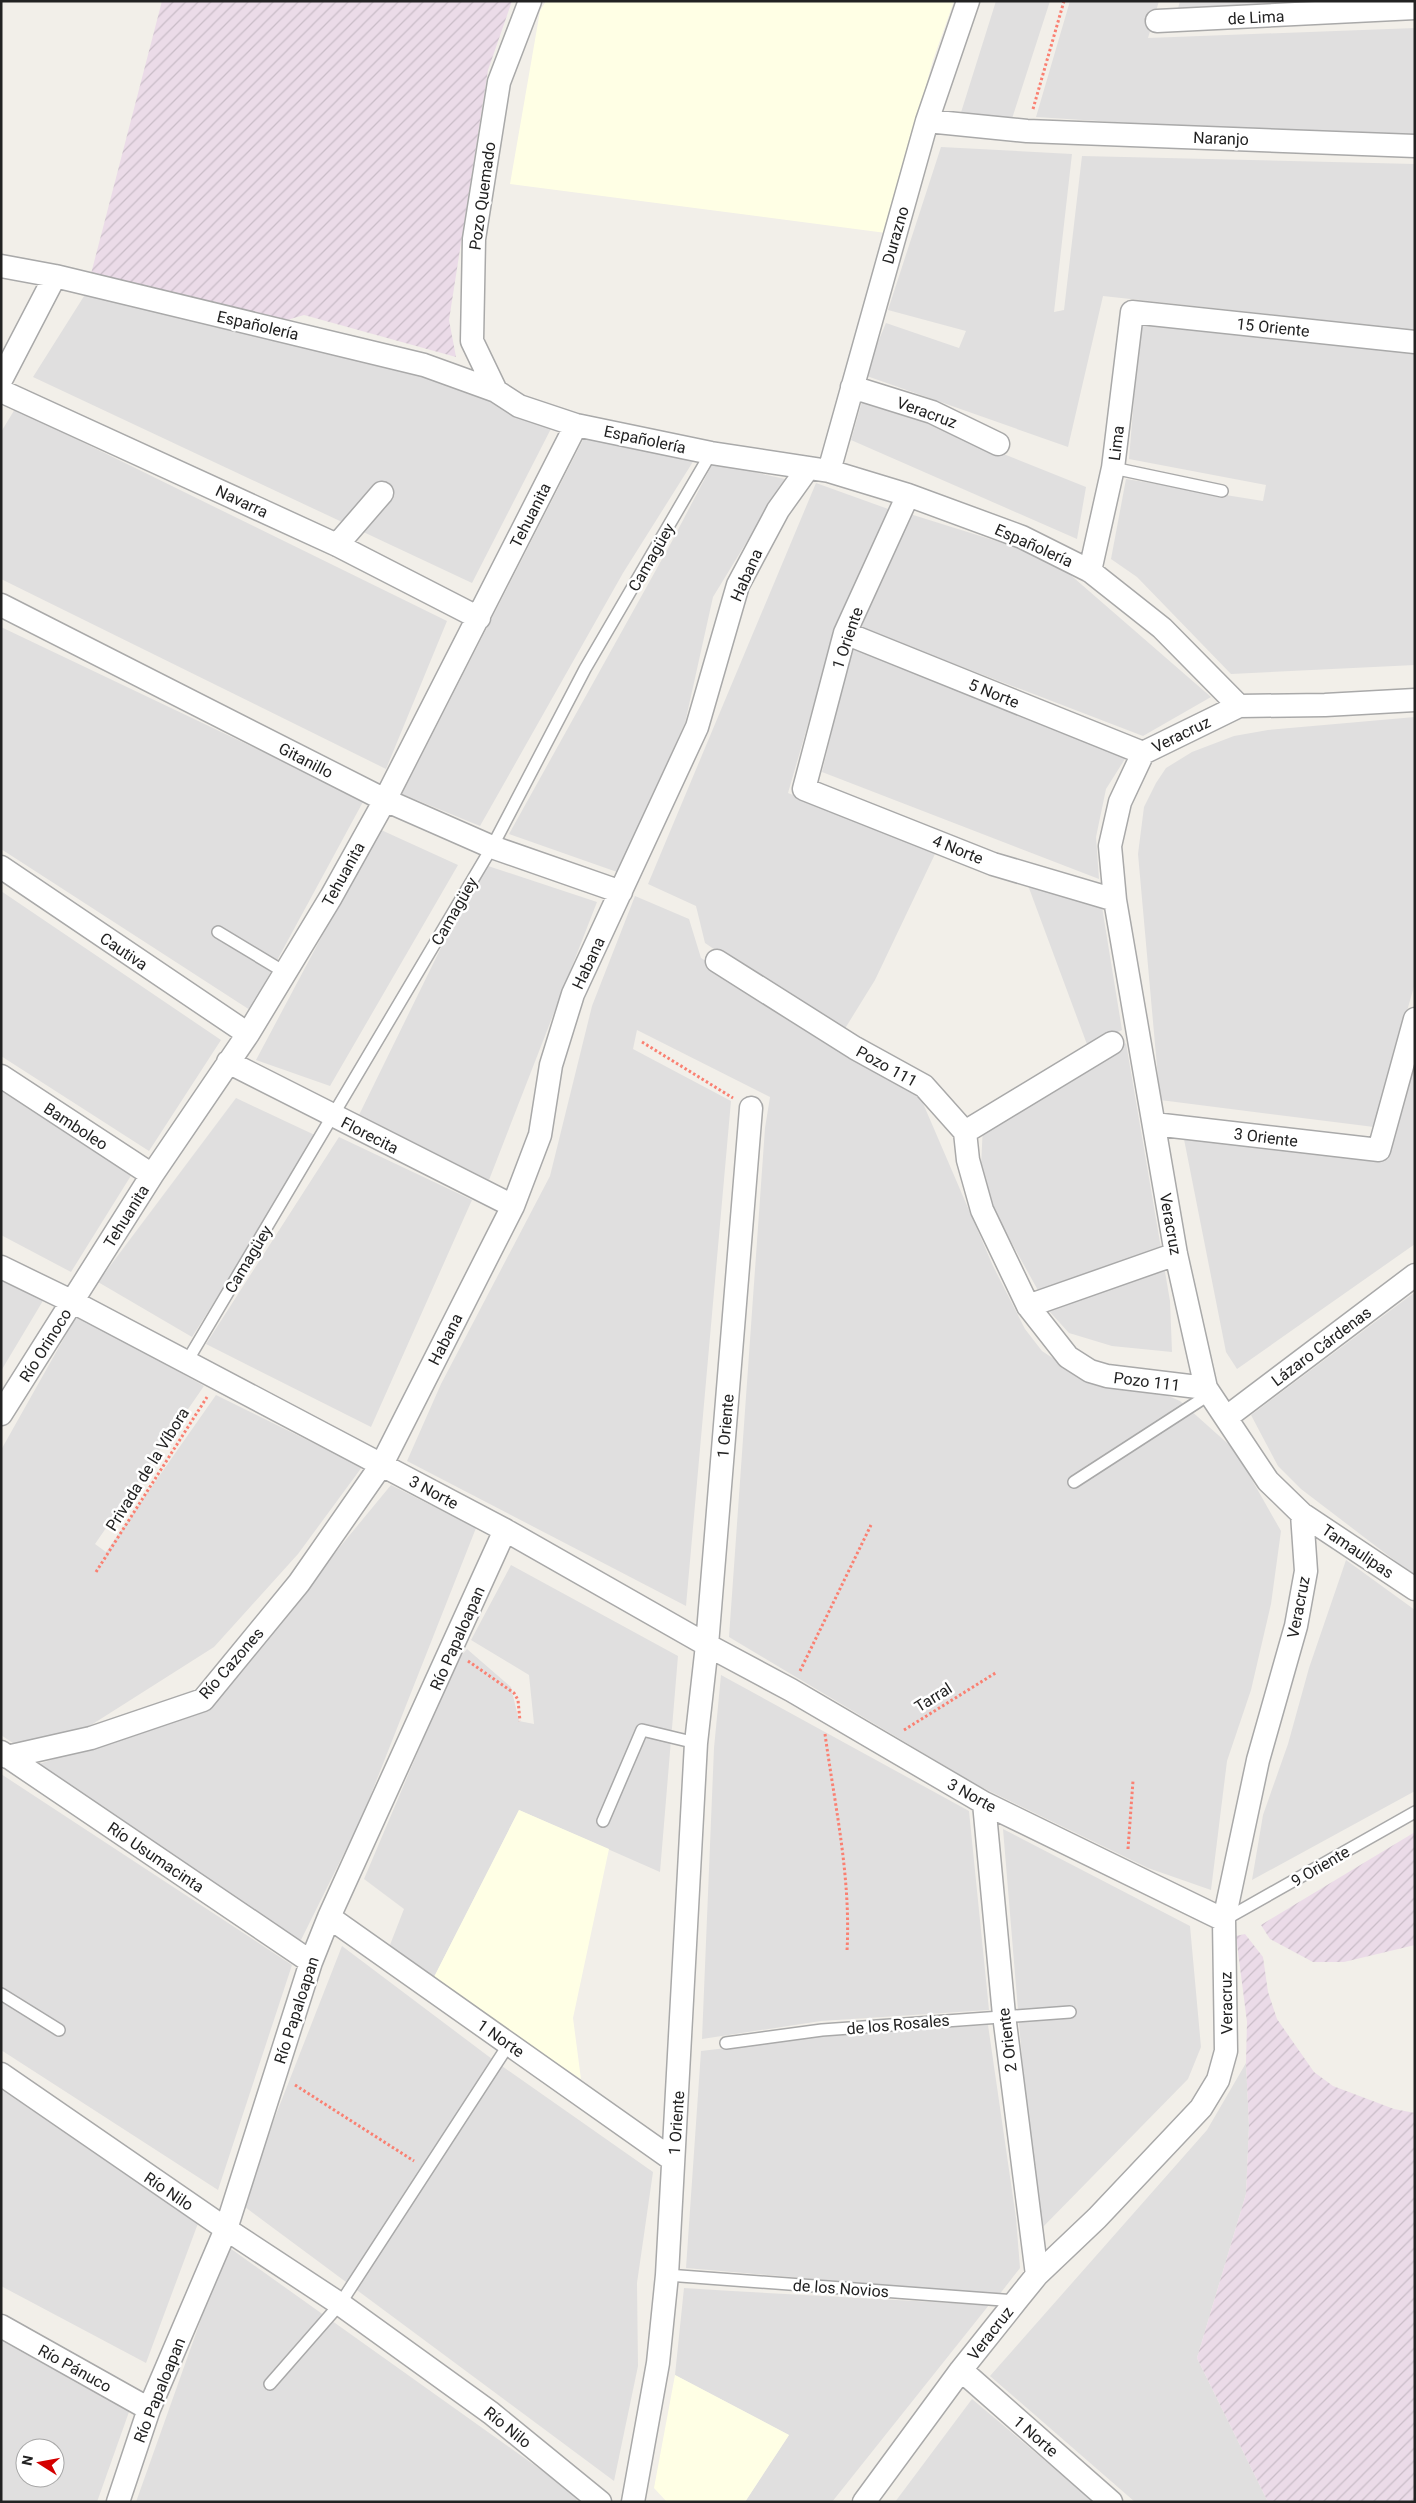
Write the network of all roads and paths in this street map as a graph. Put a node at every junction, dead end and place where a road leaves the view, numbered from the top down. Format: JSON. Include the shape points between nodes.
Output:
{"nodes":[{"id":1,"x":530,"y":1,"type":"edge"},
{"id":2,"x":968,"y":1,"type":"edge"},
{"id":3,"x":1064,"y":1,"type":"edge"},
{"id":4,"x":1415,"y":8,"type":"edge"},
{"id":5,"x":1157,"y":21,"type":"dead end"},
{"id":6,"x":927,"y":121,"type":"junction"},
{"id":7,"x":1027,"y":131,"type":"junction"},
{"id":8,"x":1415,"y":146,"type":"edge"},
{"id":9,"x":1,"y":266,"type":"edge"},
{"id":10,"x":55,"y":276,"type":"junction"},
{"id":11,"x":1132,"y":312,"type":"joint"},
{"id":12,"x":1415,"y":342,"type":"edge"},
{"id":13,"x":1,"y":380,"type":"edge"},
{"id":14,"x":852,"y":387,"type":"junction"},
{"id":15,"x":1,"y":391,"type":"edge"},
{"id":16,"x":496,"y":391,"type":"junction"},
{"id":17,"x":576,"y":425,"type":"junction"},
{"id":18,"x":998,"y":444,"type":"dead end"},
{"id":19,"x":711,"y":453,"type":"junction"},
{"id":20,"x":1113,"y":468,"type":"junction"},
{"id":21,"x":818,"y":470,"type":"junction"},
{"id":22,"x":1222,"y":491,"type":"dead end"},
{"id":23,"x":382,"y":493,"type":"dead end"},
{"id":24,"x":908,"y":495,"type":"junction"},
{"id":25,"x":337,"y":545,"type":"junction"},
{"id":26,"x":1090,"y":571,"type":"junction"},
{"id":27,"x":1,"y":605,"type":"edge"},
{"id":28,"x":479,"y":618,"type":"junction"},
{"id":29,"x":845,"y":633,"type":"junction"},
{"id":30,"x":1415,"y":700,"type":"edge"},
{"id":31,"x":1239,"y":706,"type":"junction"},
{"id":32,"x":1143,"y":753,"type":"junction"},
{"id":33,"x":804,"y":788,"type":"joint"},
{"id":34,"x":384,"y":800,"type":"junction"},
{"id":35,"x":492,"y":847,"type":"junction"},
{"id":36,"x":1,"y":867,"type":"edge"},
{"id":37,"x":621,"y":892,"type":"junction"},
{"id":38,"x":1115,"y":900,"type":"junction"},
{"id":39,"x":218,"y":932,"type":"dead end"},
{"id":40,"x":717,"y":961,"type":"dead end"},
{"id":41,"x":286,"y":973,"type":"junction"},
{"id":42,"x":1415,"y":1019,"type":"edge"},
{"id":43,"x":248,"y":1034,"type":"junction"},
{"id":44,"x":642,"y":1042,"type":"dead end"},
{"id":45,"x":1112,"y":1044,"type":"dead end"},
{"id":46,"x":228,"y":1062,"type":"junction"},
{"id":47,"x":1,"y":1076,"type":"edge"},
{"id":48,"x":751,"y":1108,"type":"joint"},
{"id":49,"x":333,"y":1116,"type":"junction"},
{"id":50,"x":1154,"y":1124,"type":"junction"},
{"id":51,"x":965,"y":1132,"type":"junction"},
{"id":52,"x":152,"y":1176,"type":"junction"},
{"id":53,"x":512,"y":1206,"type":"junction"},
{"id":54,"x":1176,"y":1254,"type":"junction"},
{"id":55,"x":1,"y":1267,"type":"edge"},
{"id":56,"x":1415,"y":1275,"type":"edge"},
{"id":57,"x":72,"y":1302,"type":"junction"},
{"id":58,"x":1028,"y":1306,"type":"junction"},
{"id":59,"x":186,"y":1363,"type":"junction"},
{"id":60,"x":218,"y":1380,"type":"junction"},
{"id":61,"x":1208,"y":1391,"type":"junction"},
{"id":62,"x":1,"y":1414,"type":"edge"},
{"id":63,"x":1227,"y":1417,"type":"junction"},
{"id":64,"x":382,"y":1464,"type":"junction"},
{"id":65,"x":1074,"y":1482,"type":"dead end"},
{"id":66,"x":1302,"y":1514,"type":"junction"},
{"id":67,"x":871,"y":1525,"type":"dead end"},
{"id":68,"x":505,"y":1530,"type":"junction"},
{"id":69,"x":96,"y":1572,"type":"dead end"},
{"id":70,"x":1415,"y":1588,"type":"edge"},
{"id":71,"x":707,"y":1645,"type":"junction"},
{"id":72,"x":452,"y":1650,"type":"junction"},
{"id":73,"x":997,"y":1672,"type":"dead end"},
{"id":74,"x":791,"y":1690,"type":"junction"},
{"id":75,"x":821,"y":1709,"type":"junction"},
{"id":76,"x":520,"y":1721,"type":"dead end"},
{"id":77,"x":696,"y":1743,"type":"junction"},
{"id":78,"x":882,"y":1744,"type":"junction"},
{"id":79,"x":4,"y":1754,"type":"edge"},
{"id":80,"x":1133,"y":1781,"type":"dead end"},
{"id":81,"x":984,"y":1803,"type":"junction"},
{"id":82,"x":1415,"y":1812,"type":"edge"},
{"id":83,"x":603,"y":1821,"type":"dead end"},
{"id":84,"x":1127,"y":1874,"type":"junction"},
{"id":85,"x":329,"y":1917,"type":"junction"},
{"id":86,"x":1224,"y":1920,"type":"junction"},
{"id":87,"x":847,"y":1950,"type":"dead end"},
{"id":88,"x":311,"y":1962,"type":"junction"},
{"id":89,"x":1,"y":1994,"type":"edge"},
{"id":90,"x":1070,"y":2012,"type":"dead end"},
{"id":91,"x":1004,"y":2015,"type":"junction"},
{"id":92,"x":59,"y":2030,"type":"dead end"},
{"id":93,"x":726,"y":2043,"type":"dead end"},
{"id":94,"x":509,"y":2044,"type":"junction"},
{"id":95,"x":276,"y":2073,"type":"junction"},
{"id":96,"x":1,"y":2074,"type":"edge"},
{"id":97,"x":673,"y":2160,"type":"junction"},
{"id":98,"x":427,"y":2170,"type":"junction"},
{"id":99,"x":226,"y":2229,"type":"junction"},
{"id":100,"x":667,"y":2275,"type":"junction"},
{"id":101,"x":1038,"y":2275,"type":"junction"},
{"id":102,"x":1016,"y":2301,"type":"junction"},
{"id":103,"x":340,"y":2304,"type":"junction"},
{"id":104,"x":1,"y":2326,"type":"edge"},
{"id":105,"x":961,"y":2370,"type":"junction"},
{"id":106,"x":270,"y":2384,"type":"dead end"},
{"id":107,"x":150,"y":2409,"type":"junction"},
{"id":108,"x":118,"y":2502,"type":"edge"},
{"id":109,"x":600,"y":2502,"type":"edge"},
{"id":110,"x":633,"y":2502,"type":"edge"},
{"id":111,"x":864,"y":2502,"type":"edge"},
{"id":112,"x":1111,"y":2502,"type":"edge"}],
"edges":[{"from":1,"to":16,"type":"street","name":"Pozo Quemado","via":[[499,82],[474,239],[472,341]]},
{"from":2,"to":6,"type":"street","name":"Durazno"},
{"from":3,"to":7,"type":"path"},
{"from":4,"to":5,"type":"street","name":"de Lima"},
{"from":6,"to":7,"type":"street","name":"Naranjo"},
{"from":6,"to":14,"type":"street","name":"Durazno"},
{"from":7,"to":8,"type":"street","name":"Naranjo"},
{"from":9,"to":10,"type":"street","name":"Españolería"},
{"from":10,"to":13,"type":"street"},
{"from":10,"to":16,"type":"street","name":"Españolería","via":[[424,364]]},
{"from":11,"to":12,"type":"street","name":"15 Oriente"},
{"from":11,"to":20,"type":"street","name":"Lima"},
{"from":14,"to":18,"type":"street","name":"Veracruz","via":[[932,412]]},
{"from":14,"to":21,"type":"street","name":"Durazno"},
{"from":15,"to":25,"type":"street","name":"Navarra"},
{"from":16,"to":17,"type":"street","name":"Españolería","via":[[519,406]]},
{"from":17,"to":19,"type":"street","name":"Españolería"},
{"from":17,"to":28,"type":"street","name":"Tehuanita"},
{"from":19,"to":21,"type":"street","name":"Españolería"},
{"from":19,"to":35,"type":"lane","name":"Camagüey","via":[[585,669]]},
{"from":20,"to":22,"type":"lane"},
{"from":20,"to":26,"type":"street","name":"Lima"},
{"from":21,"to":24,"type":"street","name":"Españolería"},
{"from":21,"to":37,"type":"street","name":"Habana","via":[[778,510],[738,585],[697,727]]},
{"from":23,"to":25,"type":"street"},
{"from":24,"to":26,"type":"street","name":"Españolería","via":[[1022,537]]},
{"from":24,"to":29,"type":"street","name":"1 Oriente"},
{"from":25,"to":28,"type":"street","name":"Navarra"},
{"from":26,"to":31,"type":"street","name":"Españolería","via":[[1162,628]]},
{"from":27,"to":34,"type":"street","name":"Gitanillo"},
{"from":28,"to":34,"type":"street","name":"Tehuanita"},
{"from":29,"to":32,"type":"street","name":"5 Norte"},
{"from":29,"to":33,"type":"street","name":"1 Oriente"},
{"from":30,"to":31,"type":"street","name":"Veracruz"},
{"from":31,"to":32,"type":"street","name":"Veracruz"},
{"from":32,"to":38,"type":"street","name":"Veracruz","via":[[1120,802],[1110,846]]},
{"from":33,"to":38,"type":"street","name":"4 Norte","via":[[993,864]]},
{"from":34,"to":35,"type":"street","name":"Gitanillo"},
{"from":34,"to":41,"type":"street","name":"Tehuanita"},
{"from":35,"to":37,"type":"street","name":"Gitanillo"},
{"from":35,"to":49,"type":"lane","name":"Camagüey"},
{"from":36,"to":43,"type":"street","name":"Cautiva"},
{"from":37,"to":53,"type":"street","name":"Habana","via":[[573,994],[551,1065],[540,1135]]},
{"from":38,"to":50,"type":"street","name":"Veracruz"},
{"from":39,"to":41,"type":"lane"},
{"from":40,"to":51,"type":"street","name":"Pozo 111","via":[[855,1048],[924,1086]]},
{"from":41,"to":43,"type":"street","name":"Tehuanita"},
{"from":42,"to":50,"type":"street","name":"3 Oriente","via":[[1378,1150]]},
{"from":43,"to":46,"type":"street","name":"Tehuanita"},
{"from":44,"to":48,"type":"path"},
{"from":45,"to":51,"type":"street"},
{"from":46,"to":49,"type":"street","name":"Florecita"},
{"from":46,"to":52,"type":"street","name":"Tehuanita"},
{"from":47,"to":52,"type":"street","name":"Bamboleo"},
{"from":48,"to":71,"type":"street","name":"1 Oriente"},
{"from":49,"to":53,"type":"street","name":"Florecita"},
{"from":49,"to":59,"type":"lane","name":"Camagüey"},
{"from":50,"to":54,"type":"street","name":"Veracruz"},
{"from":51,"to":58,"type":"street","name":"Pozo 111","via":[[968,1160],[982,1210]]},
{"from":52,"to":57,"type":"street","name":"Tehuanita"},
{"from":53,"to":64,"type":"street","name":"Habana"},
{"from":54,"to":58,"type":"street"},
{"from":54,"to":61,"type":"street","name":"Veracruz"},
{"from":55,"to":57,"type":"street","name":"3 Norte"},
{"from":56,"to":63,"type":"street","name":"Lázaro Cárdenas"},
{"from":57,"to":59,"type":"street","name":"3 Norte"},
{"from":57,"to":62,"type":"street","name":"Río Orinoco"},
{"from":58,"to":61,"type":"street","name":"Pozo 111","via":[[1068,1357],[1090,1371]]},
{"from":59,"to":60,"type":"street","name":"3 Norte"},
{"from":60,"to":64,"type":"street","name":"3 Norte"},
{"from":60,"to":69,"type":"path","name":"Privada de la Víbora"},
{"from":61,"to":63,"type":"street","name":"Veracruz"},
{"from":61,"to":65,"type":"lane"},
{"from":63,"to":66,"type":"street","name":"Veracruz","via":[[1268,1481]]},
{"from":64,"to":68,"type":"street","name":"3 Norte"},
{"from":64,"to":79,"type":"street","name":"Río Cazones","via":[[299,1583],[204,1700],[90,1738]]},
{"from":66,"to":70,"type":"street","name":"Tamaulipas"},
{"from":66,"to":86,"type":"street","name":"Veracruz","via":[[1306,1571],[1296,1626],[1258,1760]]},
{"from":67,"to":74,"type":"path"},
{"from":68,"to":71,"type":"street","name":"3 Norte"},
{"from":68,"to":72,"type":"street","name":"Río Papaloapan"},
{"from":71,"to":74,"type":"street","name":"3 Norte"},
{"from":71,"to":77,"type":"street","name":"1 Oriente"},
{"from":72,"to":76,"type":"path","via":[[514,1693]]},
{"from":72,"to":85,"type":"street","name":"Río Papaloapan"},
{"from":73,"to":78,"type":"path","name":"Tarral"},
{"from":74,"to":75,"type":"street","name":"3 Norte"},
{"from":75,"to":78,"type":"street","name":"3 Norte"},
{"from":75,"to":87,"type":"path","via":[[844,1853],[849,1913]]},
{"from":77,"to":83,"type":"lane","via":[[642,1730]]},
{"from":77,"to":97,"type":"street","name":"1 Oriente"},
{"from":78,"to":81,"type":"street","name":"3 Norte"},
{"from":79,"to":88,"type":"street","name":"Río Usumacinta"},
{"from":80,"to":84,"type":"path"},
{"from":81,"to":84,"type":"street","name":"3 Norte"},
{"from":81,"to":91,"type":"street","name":"2 Oriente"},
{"from":82,"to":86,"type":"lane","name":"9 Oriente"},
{"from":84,"to":86,"type":"street","name":"3 Norte"},
{"from":85,"to":88,"type":"street","name":"Río Papaloapan"},
{"from":85,"to":94,"type":"street","name":"1 Norte"},
{"from":86,"to":101,"type":"street","name":"Veracruz","via":[[1226,2051],[1218,2080],[1201,2108]]},
{"from":88,"to":95,"type":"street","name":"Río Papaloapan"},
{"from":89,"to":92,"type":"lane"},
{"from":90,"to":91,"type":"lane","name":"de los Rosales"},
{"from":91,"to":93,"type":"lane","name":"de los Rosales","via":[[822,2030]]},
{"from":91,"to":101,"type":"street","name":"2 Oriente"},
{"from":94,"to":97,"type":"street","name":"1 Norte"},
{"from":94,"to":98,"type":"lane"},
{"from":95,"to":98,"type":"path"},
{"from":95,"to":99,"type":"street","name":"Río Papaloapan"},
{"from":96,"to":99,"type":"street","name":"Río Nilo"},
{"from":97,"to":100,"type":"street","name":"1 Oriente"},
{"from":98,"to":103,"type":"lane"},
{"from":99,"to":103,"type":"street","name":"Río Nilo"},
{"from":99,"to":107,"type":"street","name":"Río Papaloapan"},
{"from":100,"to":102,"type":"lane","name":"de los Novios"},
{"from":100,"to":110,"type":"street","name":"1 Oriente","via":[[658,2363]]},
{"from":101,"to":102,"type":"street","name":"Veracruz"},
{"from":102,"to":105,"type":"street","name":"Veracruz"},
{"from":103,"to":106,"type":"lane"},
{"from":103,"to":109,"type":"street","name":"Río Nilo","via":[[491,2413]]},
{"from":104,"to":107,"type":"street","name":"Río Pánuco"},
{"from":105,"to":111,"type":"street","name":"Veracruz"},
{"from":105,"to":112,"type":"street","name":"1 Norte"},
{"from":107,"to":108,"type":"street","name":"Río Papaloapan"}]}
